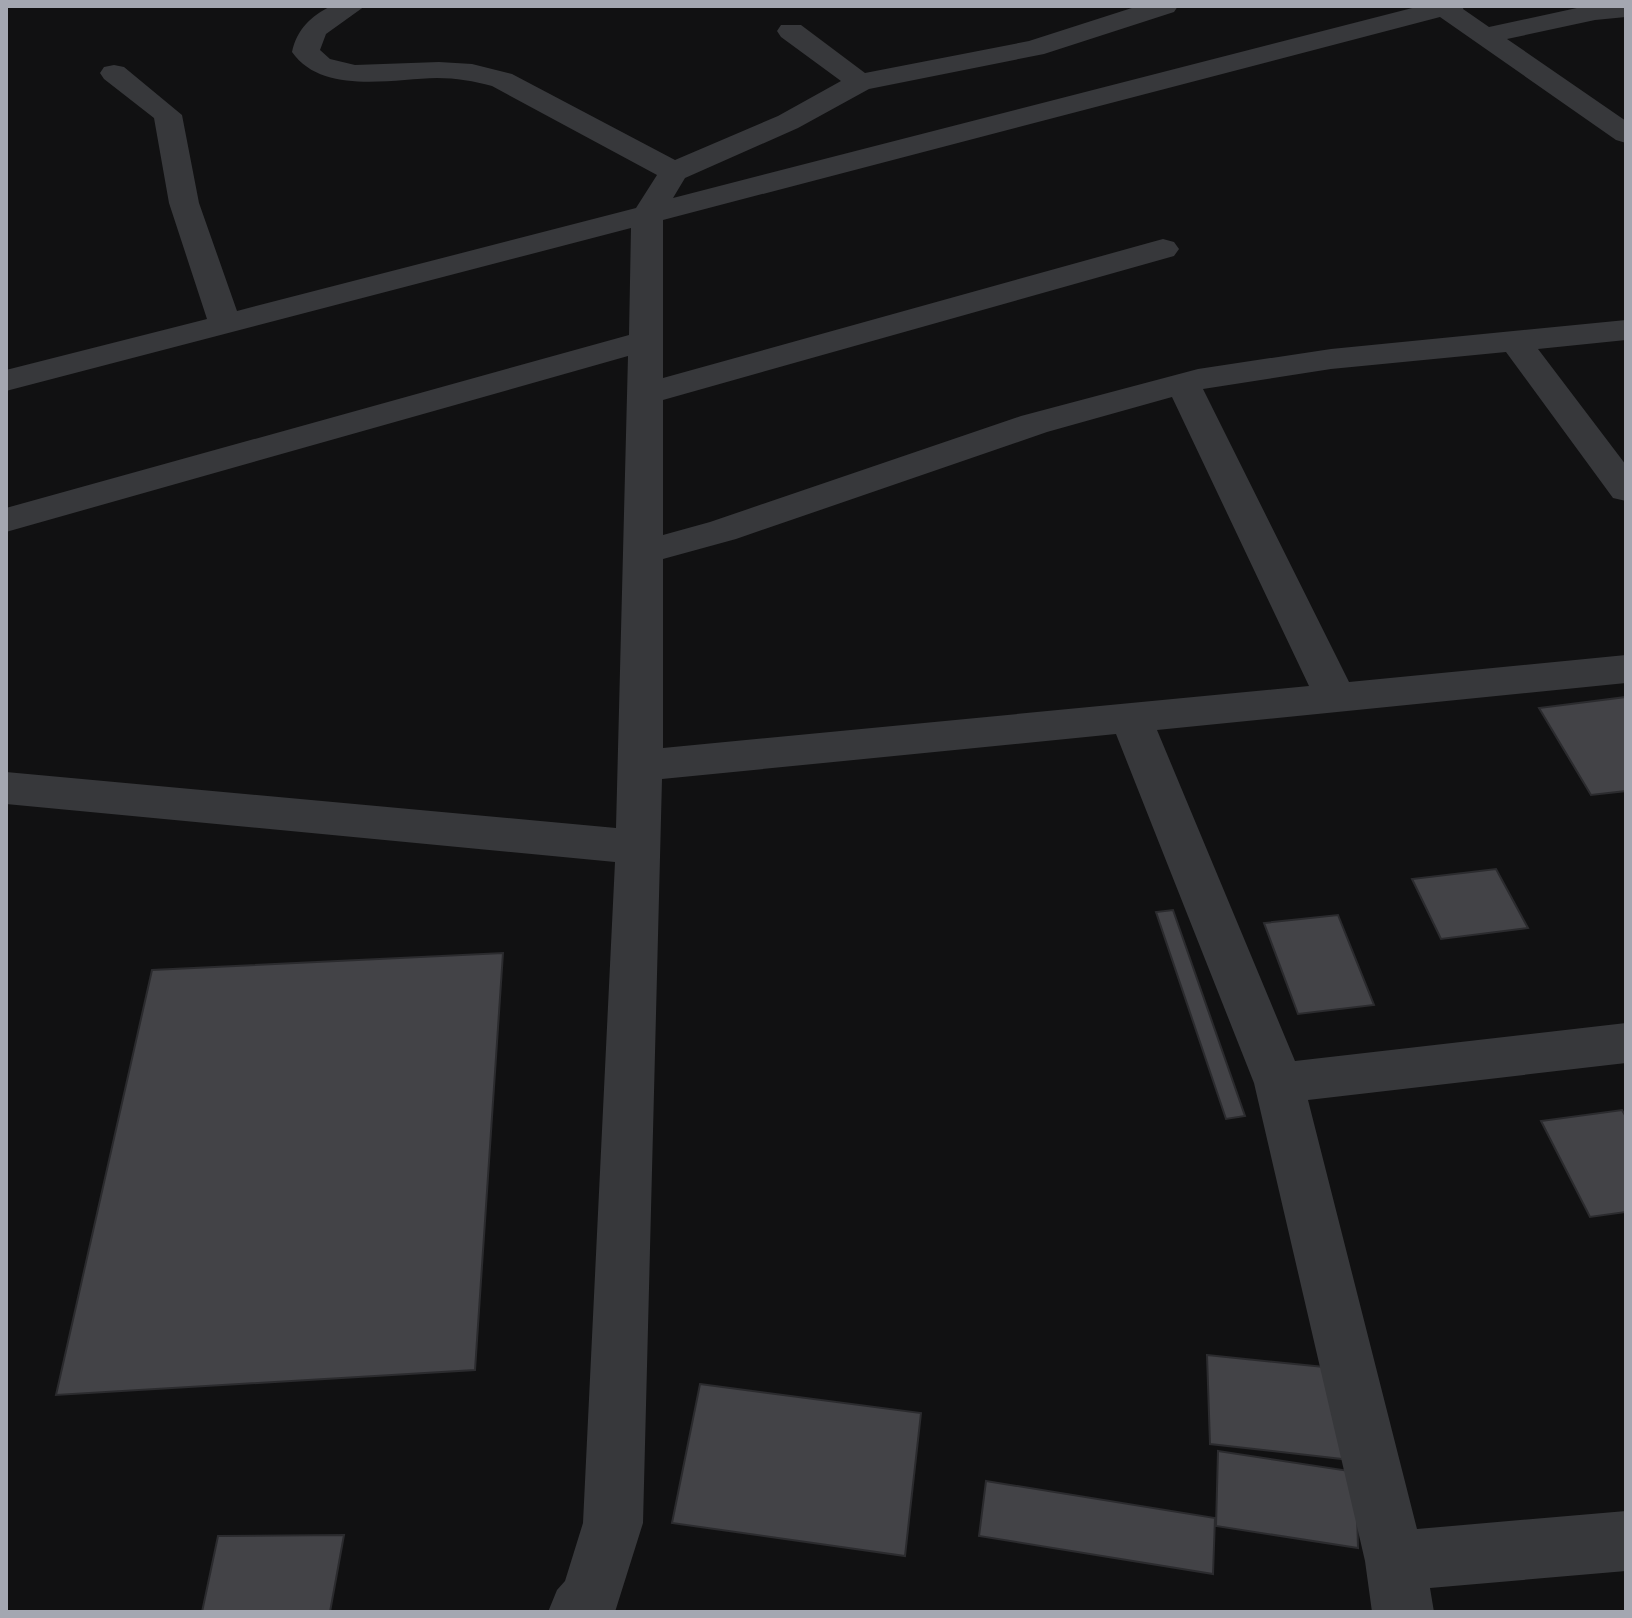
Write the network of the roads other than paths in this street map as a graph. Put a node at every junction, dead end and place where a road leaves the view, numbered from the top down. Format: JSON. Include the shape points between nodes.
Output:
{"nodes":[{"id":1,"x":352,"y":6,"type":"edge"},
{"id":2,"x":1165,"y":6,"type":"edge"},
{"id":3,"x":1448,"y":7,"type":"edge"},
{"id":4,"x":1626,"y":9,"type":"edge"},
{"id":5,"x":791,"y":31,"type":"dead end"},
{"id":6,"x":1484,"y":36,"type":"junction"},
{"id":7,"x":114,"y":73,"type":"dead end"},
{"id":8,"x":860,"y":82,"type":"junction"},
{"id":9,"x":1626,"y":134,"type":"edge"},
{"id":10,"x":674,"y":172,"type":"junction"},
{"id":11,"x":647,"y":216,"type":"junction"},
{"id":12,"x":1163,"y":249,"type":"dead end"},
{"id":13,"x":225,"y":324,"type":"junction"},
{"id":14,"x":1626,"y":330,"type":"edge"},
{"id":15,"x":1514,"y":340,"type":"junction"},
{"id":16,"x":645,"y":341,"type":"junction"},
{"id":17,"x":6,"y":381,"type":"edge"},
{"id":18,"x":1183,"y":383,"type":"junction"},
{"id":19,"x":644,"y":394,"type":"junction"},
{"id":20,"x":1626,"y":490,"type":"edge"},
{"id":21,"x":6,"y":520,"type":"edge"},
{"id":22,"x":643,"y":552,"type":"junction"},
{"id":23,"x":1626,"y":669,"type":"edge"},
{"id":24,"x":1336,"y":698,"type":"junction"},
{"id":25,"x":1131,"y":718,"type":"junction"},
{"id":26,"x":641,"y":766,"type":"junction"},
{"id":27,"x":6,"y":788,"type":"edge"},
{"id":28,"x":638,"y":847,"type":"junction"},
{"id":29,"x":1626,"y":1043,"type":"edge"},
{"id":30,"x":1279,"y":1083,"type":"junction"},
{"id":31,"x":1626,"y":1541,"type":"edge"},
{"id":32,"x":1399,"y":1586,"type":"edge"},
{"id":33,"x":579,"y":1612,"type":"edge"}],
"edges":[{"from":1,"to":10,"type":"street","via":[[322,21],[307,38],[306,52],[320,65],[355,73],[472,72],[502,80]]},
{"from":2,"to":8,"type":"street","via":[[1034,48]]},
{"from":3,"to":6,"type":"street"},
{"from":3,"to":11,"type":"street"},
{"from":4,"to":6,"type":"street"},
{"from":5,"to":8,"type":"street"},
{"from":6,"to":9,"type":"street"},
{"from":7,"to":13,"type":"street","via":[[168,115],[184,203]]},
{"from":8,"to":10,"type":"street","via":[[788,122]]},
{"from":10,"to":11,"type":"street"},
{"from":11,"to":13,"type":"street"},
{"from":11,"to":16,"type":"street"},
{"from":12,"to":19,"type":"street"},
{"from":13,"to":17,"type":"street"},
{"from":14,"to":15,"type":"street"},
{"from":15,"to":18,"type":"street","via":[[1331,359]]},
{"from":15,"to":20,"type":"street"},
{"from":16,"to":19,"type":"street"},
{"from":16,"to":21,"type":"street"},
{"from":18,"to":22,"type":"street","via":[[1034,424],[723,531]]},
{"from":18,"to":24,"type":"street"},
{"from":19,"to":22,"type":"street"},
{"from":22,"to":26,"type":"street"},
{"from":23,"to":24,"type":"street"},
{"from":24,"to":25,"type":"street"},
{"from":25,"to":26,"type":"street"},
{"from":25,"to":30,"type":"street"},
{"from":26,"to":28,"type":"street"},
{"from":27,"to":28,"type":"street"},
{"from":28,"to":33,"type":"street","via":[[613,1523],[590,1599]]},
{"from":29,"to":30,"type":"street"},
{"from":30,"to":32,"type":"street"},
{"from":31,"to":32,"type":"street"}]}
